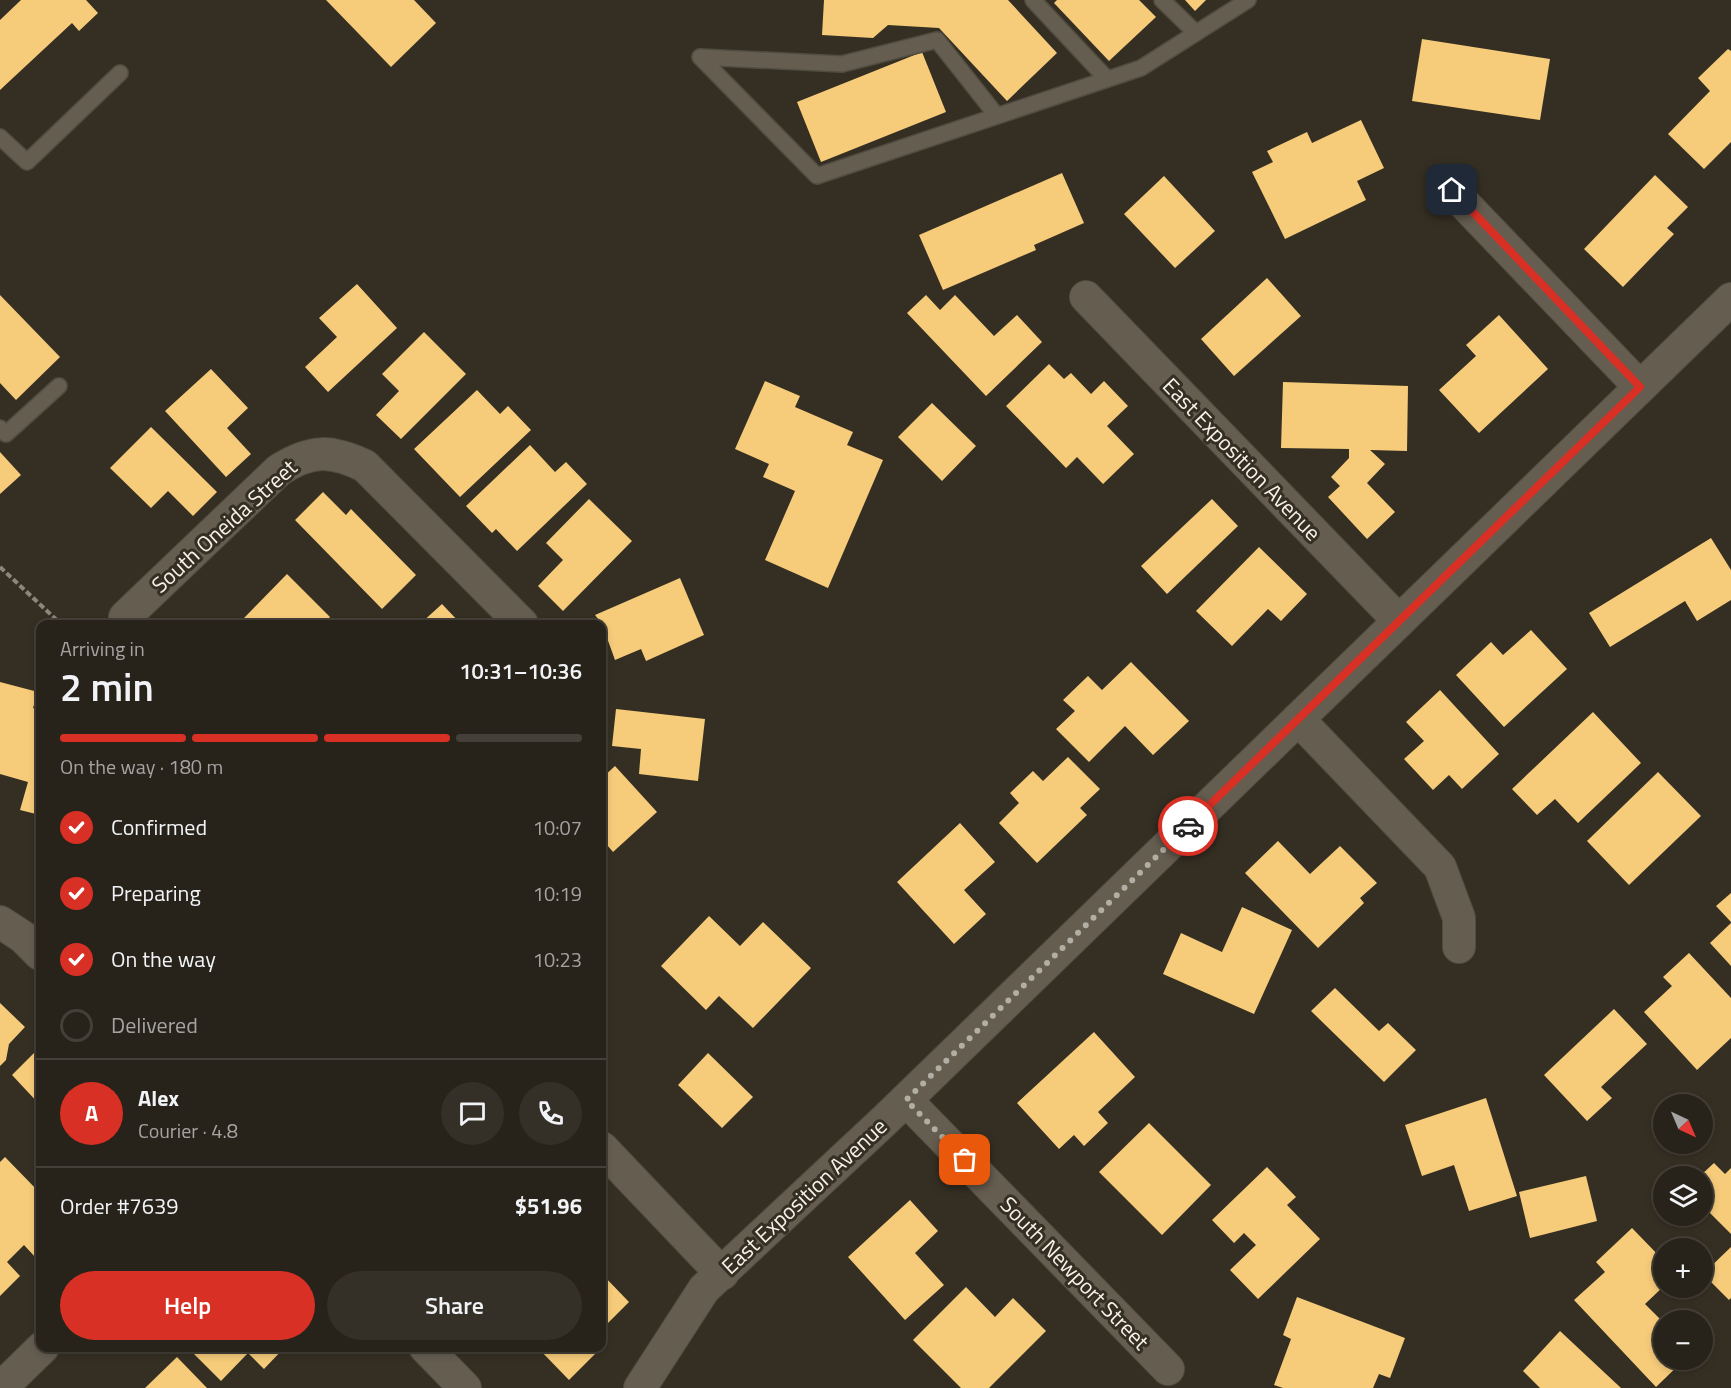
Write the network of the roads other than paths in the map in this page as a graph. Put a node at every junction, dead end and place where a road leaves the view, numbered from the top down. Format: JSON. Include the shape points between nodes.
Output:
{"nodes":[{"id":1,"x":1033,"y":0,"type":"edge"},
{"id":2,"x":1162,"y":0,"type":"edge"},
{"id":3,"x":1248,"y":0,"type":"edge"},
{"id":4,"x":1196,"y":33,"type":"junction"},
{"id":5,"x":120,"y":73,"type":"dead end"},
{"id":6,"x":1107,"y":79,"type":"junction"},
{"id":7,"x":997,"y":116,"type":"junction"},
{"id":8,"x":0,"y":137,"type":"edge"},
{"id":9,"x":1452,"y":190,"type":"dead end"},
{"id":10,"x":1086,"y":297,"type":"dead end"},
{"id":11,"x":1731,"y":299,"type":"edge"},
{"id":12,"x":59,"y":386,"type":"dead end"},
{"id":13,"x":1640,"y":387,"type":"junction"},
{"id":14,"x":0,"y":428,"type":"edge"},
{"id":15,"x":126,"y":620,"type":"edge"},
{"id":16,"x":518,"y":620,"type":"edge"},
{"id":17,"x":1399,"y":621,"type":"junction"},
{"id":18,"x":1298,"y":719,"type":"junction"},
{"id":19,"x":0,"y":922,"type":"edge"},
{"id":20,"x":1459,"y":947,"type":"dead end"},
{"id":21,"x":36,"y":950,"type":"edge"},
{"id":22,"x":906,"y":1100,"type":"junction"},
{"id":23,"x":606,"y":1152,"type":"edge"},
{"id":24,"x":722,"y":1274,"type":"junction"},
{"id":25,"x":38,"y":1352,"type":"edge"},
{"id":26,"x":430,"y":1352,"type":"edge"},
{"id":27,"x":1168,"y":1369,"type":"dead end"},
{"id":28,"x":1,"y":1388,"type":"edge"},
{"id":29,"x":465,"y":1388,"type":"edge"},
{"id":30,"x":640,"y":1388,"type":"edge"}],
"edges":[{"from":1,"to":6,"type":"lane"},
{"from":2,"to":4,"type":"lane"},
{"from":3,"to":4,"type":"lane"},
{"from":4,"to":6,"type":"lane","via":[[1141,68]]},
{"from":5,"to":8,"type":"lane","via":[[27,162]]},
{"from":6,"to":7,"type":"lane"},
{"from":7,"to":7,"type":"lane","via":[[817,176],[699,57],[842,64],[937,40]]},
{"from":9,"to":13,"type":"street"},
{"from":10,"to":17,"type":"street","name":"East Exposition Avenue"},
{"from":11,"to":13,"type":"street","name":"East Exposition Avenue"},
{"from":12,"to":14,"type":"lane","via":[[6,434]]},
{"from":13,"to":17,"type":"street","name":"East Exposition Avenue"},
{"from":15,"to":16,"type":"street","name":"South Oneida Street","via":[[125,617],[279,470],[299,457],[324,453],[365,466]]},
{"from":17,"to":18,"type":"street","name":"East Exposition Avenue"},
{"from":18,"to":20,"type":"street","via":[[1440,867],[1459,918]]},
{"from":18,"to":22,"type":"street","name":"East Exposition Avenue"},
{"from":19,"to":21,"type":"street"},
{"from":22,"to":24,"type":"street","name":"East Exposition Avenue"},
{"from":22,"to":27,"type":"street","name":"South Newport Street"},
{"from":23,"to":24,"type":"street"},
{"from":24,"to":30,"type":"street","name":"East Exposition Avenue","via":[[704,1290]]},
{"from":25,"to":28,"type":"street"},
{"from":26,"to":29,"type":"street"}]}
